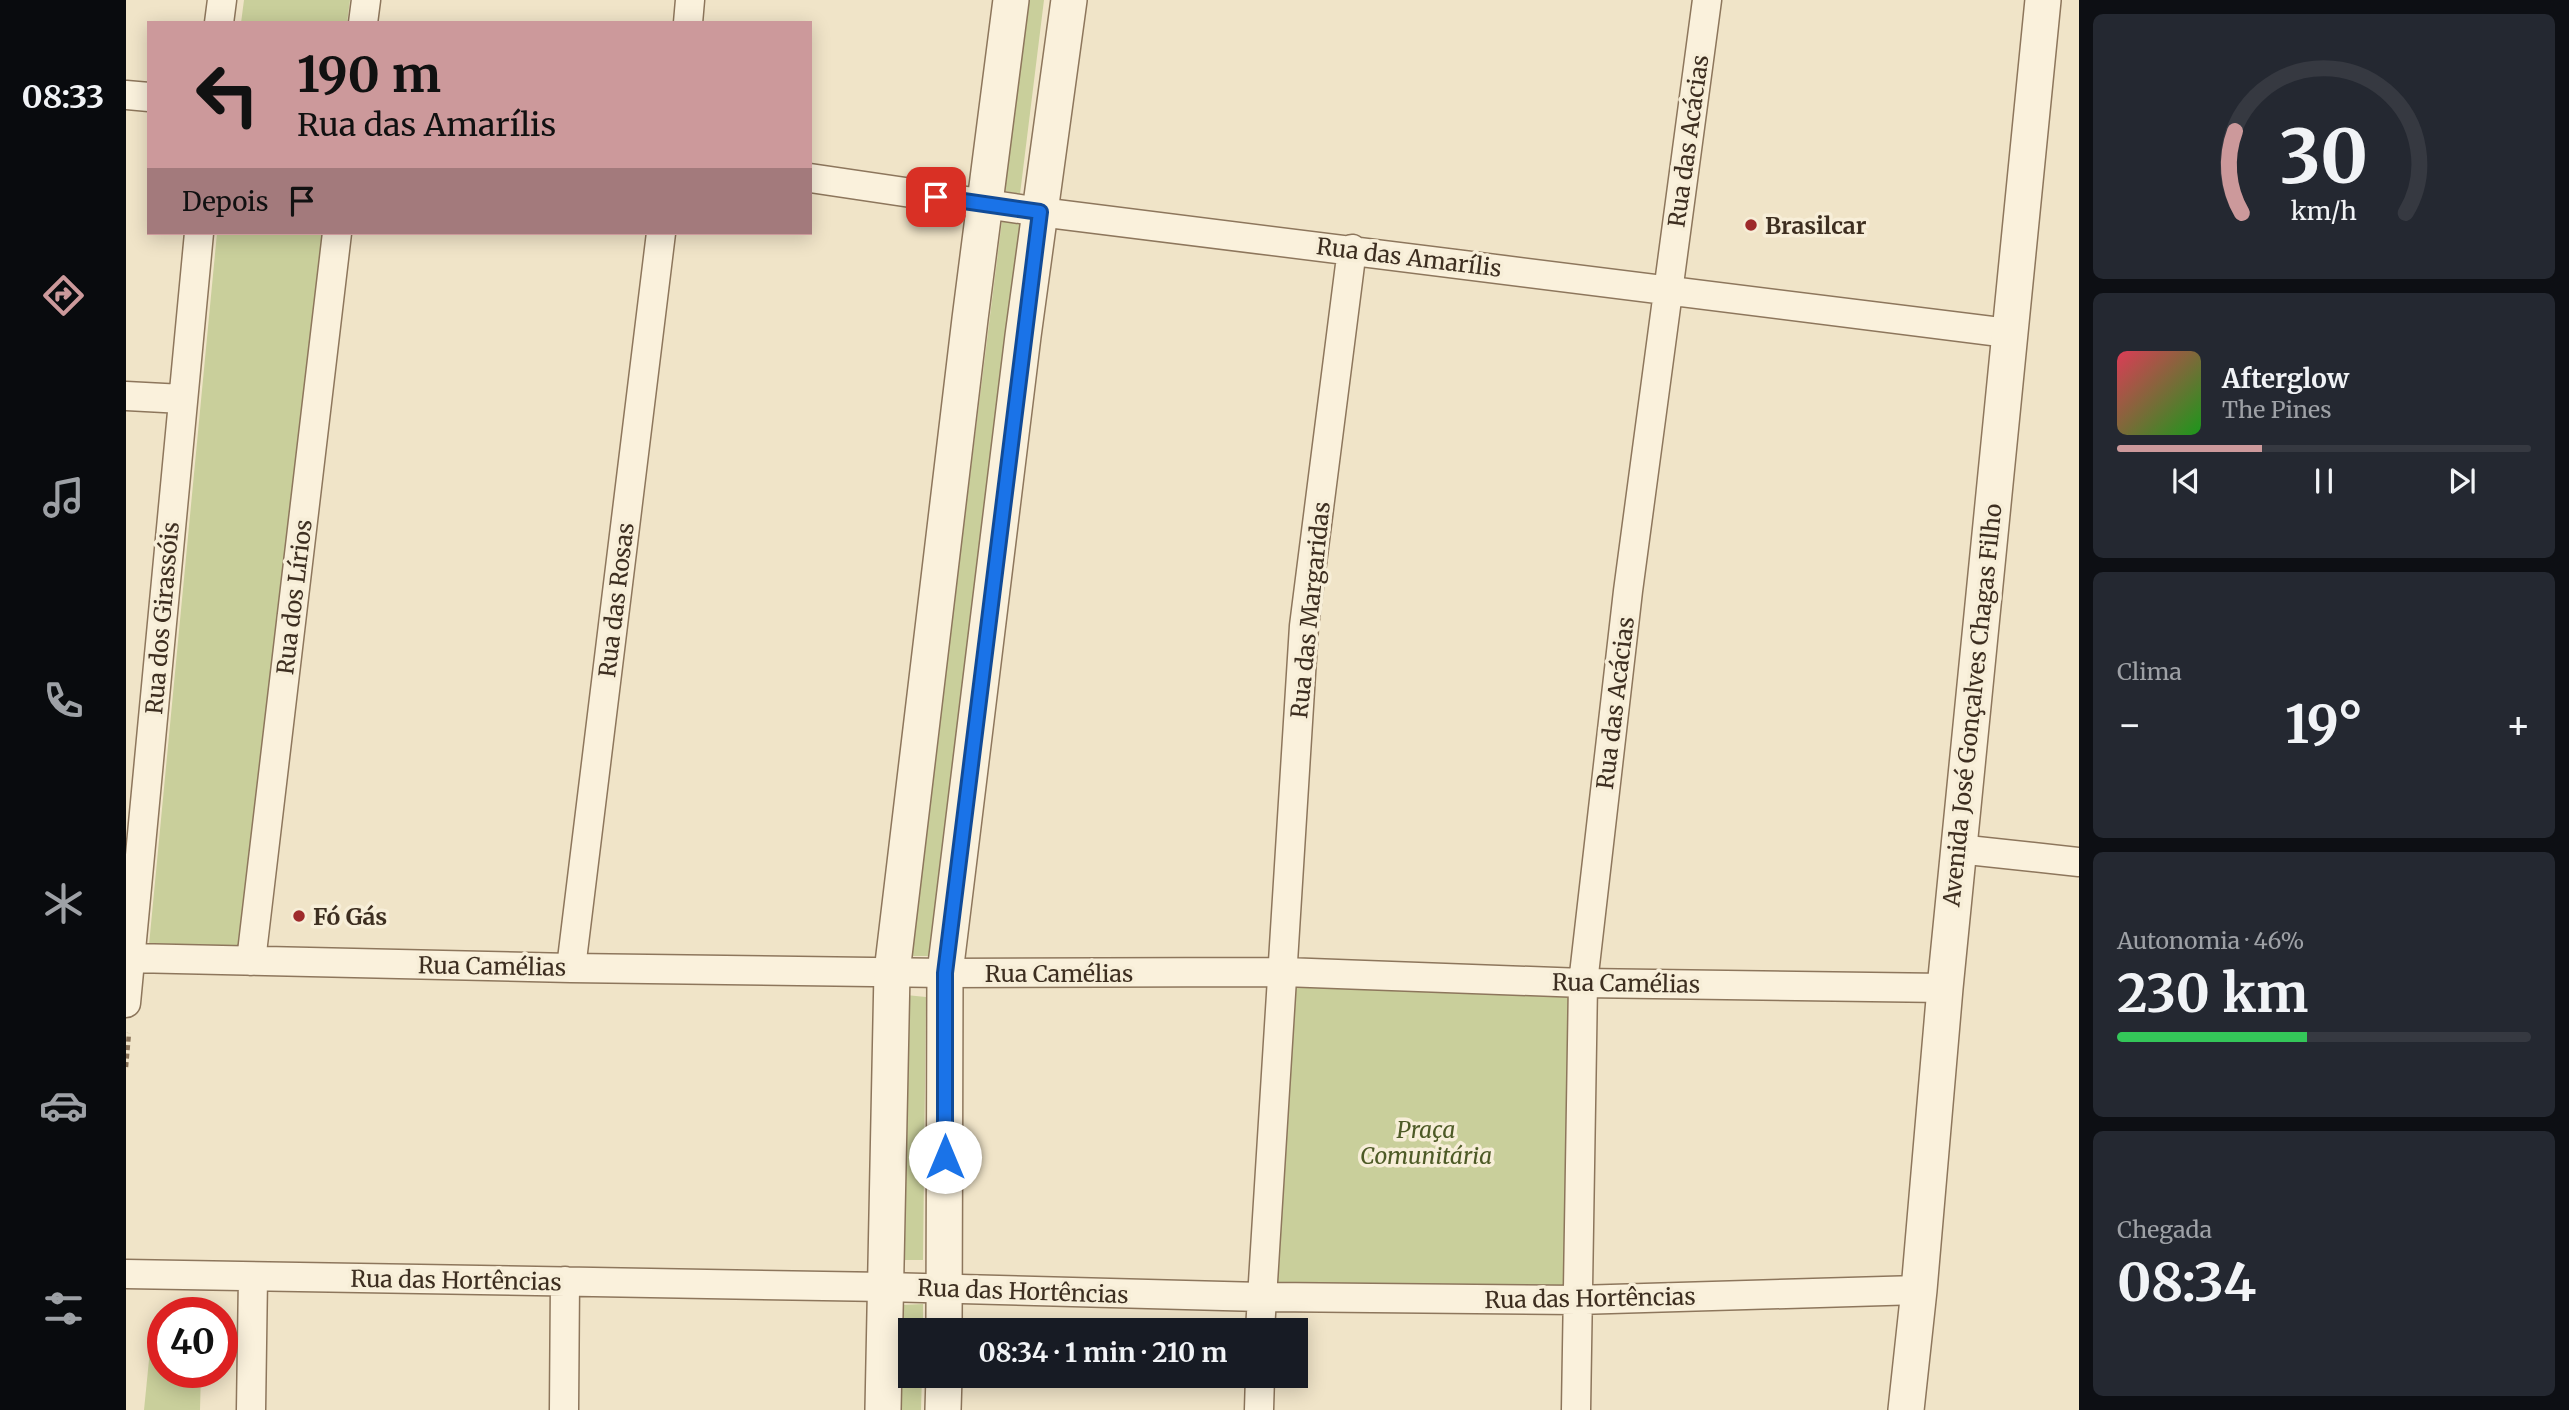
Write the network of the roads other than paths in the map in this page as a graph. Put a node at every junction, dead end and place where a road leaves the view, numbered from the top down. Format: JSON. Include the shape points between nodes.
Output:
{"nodes":[{"id":1,"x":222,"y":0,"type":"edge"},
{"id":2,"x":366,"y":0,"type":"edge"},
{"id":3,"x":690,"y":0,"type":"edge"},
{"id":4,"x":1011,"y":0,"type":"edge"},
{"id":5,"x":1069,"y":0,"type":"edge"},
{"id":6,"x":1707,"y":0,"type":"edge"},
{"id":7,"x":2043,"y":0,"type":"edge"},
{"id":8,"x":219,"y":21,"type":"edge"},
{"id":9,"x":363,"y":21,"type":"edge"},
{"id":10,"x":688,"y":21,"type":"edge"},
{"id":11,"x":126,"y":95,"type":"edge"},
{"id":12,"x":147,"y":96,"type":"edge"},
{"id":13,"x":812,"y":178,"type":"edge"},
{"id":14,"x":986,"y":204,"type":"junction"},
{"id":15,"x":1040,"y":212,"type":"junction"},
{"id":16,"x":199,"y":235,"type":"edge"},
{"id":17,"x":337,"y":235,"type":"edge"},
{"id":18,"x":661,"y":235,"type":"edge"},
{"id":19,"x":1352,"y":249,"type":"junction"},
{"id":20,"x":1668,"y":289,"type":"junction"},
{"id":21,"x":2008,"y":333,"type":"junction"},
{"id":22,"x":126,"y":396,"type":"edge"},
{"id":23,"x":183,"y":399,"type":"junction"},
{"id":24,"x":139,"y":720,"type":"edge"},
{"id":25,"x":1958,"y":849,"type":"junction"},
{"id":26,"x":2079,"y":862,"type":"edge"},
{"id":27,"x":131,"y":958,"type":"junction"},
{"id":28,"x":251,"y":961,"type":"junction"},
{"id":29,"x":571,"y":968,"type":"junction"},
{"id":30,"x":892,"y":972,"type":"junction"},
{"id":31,"x":1284,"y":972,"type":"junction"},
{"id":32,"x":945,"y":973,"type":"junction"},
{"id":33,"x":1583,"y":983,"type":"junction"},
{"id":34,"x":1945,"y":988,"type":"junction"},
{"id":35,"x":126,"y":1003,"type":"edge"},
{"id":36,"x":126,"y":1274,"type":"edge"},
{"id":37,"x":253,"y":1277,"type":"junction"},
{"id":38,"x":565,"y":1281,"type":"junction"},
{"id":39,"x":885,"y":1287,"type":"junction"},
{"id":40,"x":945,"y":1289,"type":"junction"},
{"id":41,"x":1919,"y":1290,"type":"junction"},
{"id":42,"x":1261,"y":1297,"type":"junction"},
{"id":43,"x":1577,"y":1300,"type":"junction"},
{"id":44,"x":944,"y":1318,"type":"edge"},
{"id":45,"x":1260,"y":1318,"type":"edge"},
{"id":46,"x":944,"y":1388,"type":"edge"},
{"id":47,"x":1260,"y":1388,"type":"edge"},
{"id":48,"x":251,"y":1410,"type":"edge"},
{"id":49,"x":564,"y":1410,"type":"edge"},
{"id":50,"x":883,"y":1410,"type":"edge"},
{"id":51,"x":943,"y":1410,"type":"edge"},
{"id":52,"x":1259,"y":1410,"type":"edge"},
{"id":53,"x":1576,"y":1410,"type":"edge"},
{"id":54,"x":1906,"y":1410,"type":"edge"}],
"edges":[{"from":1,"to":8,"type":"street"},
{"from":2,"to":9,"type":"street"},
{"from":3,"to":10,"type":"street"},
{"from":4,"to":14,"type":"street"},
{"from":5,"to":15,"type":"street"},
{"from":6,"to":20,"type":"street","name":"Rua das Acácias"},
{"from":7,"to":21,"type":"street","name":"Avenida José Gonçalves Chagas Filho"},
{"from":11,"to":12,"type":"street"},
{"from":13,"to":14,"type":"street","name":"Rua das Amarílis"},
{"from":14,"to":15,"type":"street","name":"Rua das Amarílis"},
{"from":14,"to":30,"type":"street"},
{"from":15,"to":19,"type":"street","name":"Rua das Amarílis"},
{"from":15,"to":32,"type":"street"},
{"from":16,"to":23,"type":"street","name":"Rua dos Girassóis"},
{"from":17,"to":28,"type":"street","name":"Rua dos Lírios"},
{"from":18,"to":29,"type":"street","name":"Rua das Rosas"},
{"from":19,"to":20,"type":"street","name":"Rua das Amarílis"},
{"from":19,"to":31,"type":"street","name":"Rua das Margaridas","via":[[1304,626]]},
{"from":20,"to":21,"type":"street","name":"Rua das Amarílis"},
{"from":20,"to":33,"type":"street","name":"Rua das Acácias"},
{"from":21,"to":25,"type":"street","name":"Avenida José Gonçalves Chagas Filho"},
{"from":22,"to":23,"type":"street"},
{"from":23,"to":24,"type":"street","name":"Rua dos Girassóis"},
{"from":24,"to":27,"type":"street","name":"Rua dos Girassóis"},
{"from":25,"to":26,"type":"street"},
{"from":25,"to":34,"type":"street","name":"Avenida José Gonçalves Chagas Filho"},
{"from":27,"to":28,"type":"street","name":"Rua Camélias"},
{"from":27,"to":35,"type":"street","name":"Rua dos Girassóis"},
{"from":28,"to":29,"type":"street","name":"Rua Camélias"},
{"from":29,"to":30,"type":"street","name":"Rua Camélias"},
{"from":30,"to":32,"type":"street","name":"Rua Camélias"},
{"from":30,"to":39,"type":"street"},
{"from":31,"to":32,"type":"street","name":"Rua Camélias"},
{"from":31,"to":33,"type":"street","name":"Rua Camélias"},
{"from":31,"to":42,"type":"street","name":"Rua das Margaridas"},
{"from":32,"to":40,"type":"street"},
{"from":33,"to":34,"type":"street","name":"Rua Camélias"},
{"from":33,"to":43,"type":"street","name":"Rua das Acácias"},
{"from":34,"to":41,"type":"street","name":"Avenida José Gonçalves Chagas Filho"},
{"from":36,"to":37,"type":"street","name":"Rua das Hortências"},
{"from":37,"to":38,"type":"street","name":"Rua das Hortências"},
{"from":37,"to":48,"type":"street"},
{"from":38,"to":39,"type":"street","name":"Rua das Hortências"},
{"from":38,"to":49,"type":"street"},
{"from":39,"to":40,"type":"street","name":"Rua das Hortências"},
{"from":39,"to":50,"type":"street"},
{"from":40,"to":42,"type":"street","name":"Rua das Hortências"},
{"from":40,"to":44,"type":"street"},
{"from":41,"to":43,"type":"street","name":"Rua das Hortências"},
{"from":41,"to":54,"type":"street","name":"Avenida José Gonçalves Chagas Filho"},
{"from":42,"to":43,"type":"street","name":"Rua das Hortências"},
{"from":42,"to":45,"type":"street","name":"Rua das Margaridas"},
{"from":43,"to":53,"type":"street","name":"Rua das Acácias"},
{"from":46,"to":51,"type":"street"},
{"from":47,"to":52,"type":"street"}]}
